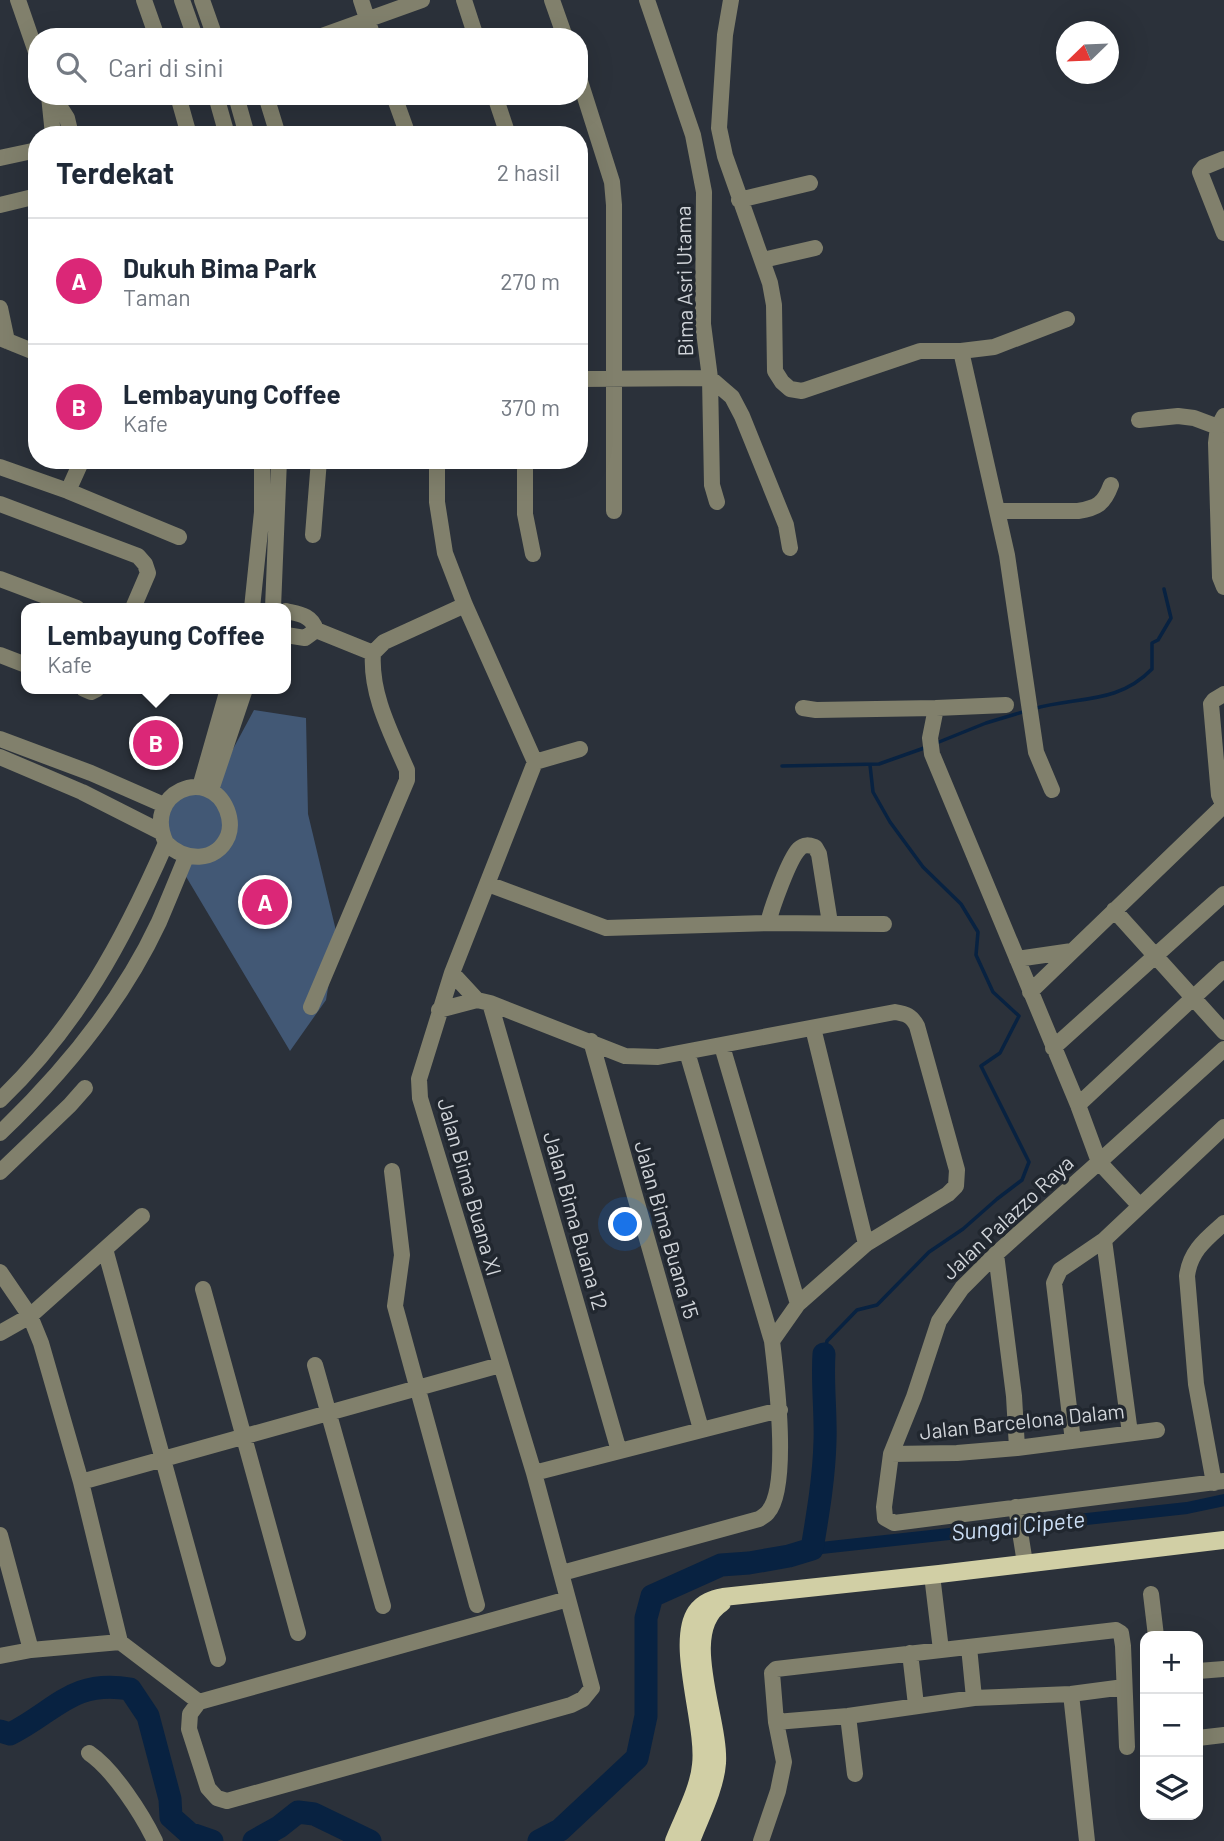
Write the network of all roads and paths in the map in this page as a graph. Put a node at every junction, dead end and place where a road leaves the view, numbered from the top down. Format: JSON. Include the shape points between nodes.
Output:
{"nodes":[{"id":1,"x":18,"y":0,"type":"edge"},
{"id":2,"x":144,"y":0,"type":"edge"},
{"id":3,"x":182,"y":0,"type":"edge"},
{"id":4,"x":202,"y":0,"type":"edge"},
{"id":5,"x":361,"y":0,"type":"edge"},
{"id":6,"x":422,"y":0,"type":"edge"},
{"id":7,"x":464,"y":0,"type":"edge"},
{"id":8,"x":552,"y":0,"type":"edge"},
{"id":9,"x":647,"y":0,"type":"edge"},
{"id":10,"x":731,"y":0,"type":"edge"},
{"id":11,"x":367,"y":20,"type":"junction"},
{"id":12,"x":154,"y":28,"type":"edge"},
{"id":13,"x":192,"y":28,"type":"edge"},
{"id":14,"x":212,"y":28,"type":"edge"},
{"id":15,"x":344,"y":28,"type":"edge"},
{"id":16,"x":370,"y":28,"type":"edge"},
{"id":17,"x":473,"y":28,"type":"edge"},
{"id":18,"x":562,"y":28,"type":"edge"},
{"id":19,"x":28,"y":29,"type":"edge"},
{"id":20,"x":51,"y":105,"type":"edge"},
{"id":21,"x":58,"y":105,"type":"edge"},
{"id":22,"x":181,"y":105,"type":"edge"},
{"id":23,"x":219,"y":105,"type":"edge"},
{"id":24,"x":239,"y":105,"type":"edge"},
{"id":25,"x":269,"y":105,"type":"edge"},
{"id":26,"x":397,"y":105,"type":"edge"},
{"id":27,"x":498,"y":105,"type":"edge"},
{"id":28,"x":588,"y":105,"type":"edge"},
{"id":29,"x":53,"y":126,"type":"edge"},
{"id":30,"x":69,"y":126,"type":"edge"},
{"id":31,"x":186,"y":126,"type":"edge"},
{"id":32,"x":224,"y":126,"type":"edge"},
{"id":33,"x":244,"y":126,"type":"edge"},
{"id":34,"x":275,"y":126,"type":"edge"},
{"id":35,"x":405,"y":126,"type":"edge"},
{"id":36,"x":505,"y":126,"type":"edge"},
{"id":37,"x":28,"y":152,"type":"edge"},
{"id":38,"x":0,"y":158,"type":"edge"},
{"id":39,"x":1224,"y":159,"type":"edge"},
{"id":40,"x":810,"y":183,"type":"dead end"},
{"id":41,"x":28,"y":198,"type":"edge"},
{"id":42,"x":739,"y":200,"type":"junction"},
{"id":43,"x":0,"y":205,"type":"edge"},
{"id":44,"x":1222,"y":223,"type":"edge"},
{"id":45,"x":815,"y":248,"type":"dead end"},
{"id":46,"x":764,"y":260,"type":"junction"},
{"id":47,"x":0,"y":308,"type":"edge"},
{"id":48,"x":1067,"y":319,"type":"dead end"},
{"id":49,"x":4,"y":339,"type":"edge"},
{"id":50,"x":28,"y":349,"type":"edge"},
{"id":51,"x":961,"y":351,"type":"junction"},
{"id":52,"x":710,"y":378,"type":"junction"},
{"id":53,"x":588,"y":379,"type":"edge"},
{"id":54,"x":613,"y":379,"type":"junction"},
{"id":55,"x":1139,"y":420,"type":"dead end"},
{"id":56,"x":1220,"y":433,"type":"edge"},
{"id":57,"x":0,"y":467,"type":"edge"},
{"id":58,"x":78,"y":469,"type":"edge"},
{"id":59,"x":262,"y":469,"type":"edge"},
{"id":60,"x":279,"y":469,"type":"edge"},
{"id":61,"x":317,"y":469,"type":"edge"},
{"id":62,"x":437,"y":469,"type":"edge"},
{"id":63,"x":525,"y":469,"type":"edge"},
{"id":64,"x":1111,"y":485,"type":"dead end"},
{"id":65,"x":68,"y":491,"type":"junction"},
{"id":66,"x":717,"y":502,"type":"dead end"},
{"id":67,"x":0,"y":504,"type":"edge"},
{"id":68,"x":997,"y":510,"type":"junction"},
{"id":69,"x":614,"y":511,"type":"dead end"},
{"id":70,"x":1221,"y":516,"type":"edge"},
{"id":71,"x":313,"y":535,"type":"dead end"},
{"id":72,"x":179,"y":537,"type":"dead end"},
{"id":73,"x":790,"y":548,"type":"dead end"},
{"id":74,"x":533,"y":554,"type":"dead end"},
{"id":75,"x":0,"y":579,"type":"edge"},
{"id":76,"x":1224,"y":587,"type":"edge"},
{"id":77,"x":64,"y":603,"type":"edge"},
{"id":78,"x":135,"y":603,"type":"edge"},
{"id":79,"x":252,"y":603,"type":"edge"},
{"id":80,"x":271,"y":603,"type":"edge"},
{"id":81,"x":465,"y":605,"type":"junction"},
{"id":82,"x":291,"y":613,"type":"edge"},
{"id":83,"x":316,"y":630,"type":"junction"},
{"id":84,"x":291,"y":636,"type":"edge"},
{"id":85,"x":373,"y":653,"type":"junction"},
{"id":86,"x":0,"y":654,"type":"edge"},
{"id":87,"x":21,"y":663,"type":"edge"},
{"id":88,"x":227,"y":694,"type":"edge"},
{"id":89,"x":243,"y":694,"type":"edge"},
{"id":90,"x":1224,"y":694,"type":"edge"},
{"id":91,"x":1006,"y":705,"type":"dead end"},
{"id":92,"x":803,"y":708,"type":"dead end"},
{"id":93,"x":936,"y":708,"type":"junction"},
{"id":94,"x":1218,"y":731,"type":"edge"},
{"id":95,"x":0,"y":739,"type":"edge"},
{"id":96,"x":580,"y":749,"type":"dead end"},
{"id":97,"x":0,"y":757,"type":"edge"},
{"id":98,"x":534,"y":762,"type":"junction"},
{"id":99,"x":67,"y":765,"type":"junction"},
{"id":100,"x":61,"y":782,"type":"junction"},
{"id":101,"x":205,"y":789,"type":"junction"},
{"id":102,"x":1052,"y":790,"type":"dead end"},
{"id":103,"x":164,"y":805,"type":"junction"},
{"id":104,"x":1224,"y":807,"type":"edge"},
{"id":105,"x":163,"y":837,"type":"junction"},
{"id":106,"x":186,"y":857,"type":"junction"},
{"id":107,"x":488,"y":884,"type":"junction"},
{"id":108,"x":1224,"y":894,"type":"edge"},
{"id":109,"x":1114,"y":910,"type":"junction"},
{"id":110,"x":768,"y":923,"type":"junction"},
{"id":111,"x":830,"y":923,"type":"junction"},
{"id":112,"x":884,"y":924,"type":"dead end"},
{"id":113,"x":1072,"y":951,"type":"junction"},
{"id":114,"x":1156,"y":958,"type":"junction"},
{"id":115,"x":1017,"y":959,"type":"junction"},
{"id":116,"x":1224,"y":969,"type":"edge"},
{"id":117,"x":452,"y":972,"type":"junction"},
{"id":118,"x":1030,"y":992,"type":"junction"},
{"id":119,"x":1192,"y":999,"type":"junction"},
{"id":120,"x":484,"y":1001,"type":"junction"},
{"id":121,"x":311,"y":1007,"type":"dead end"},
{"id":122,"x":439,"y":1010,"type":"junction"},
{"id":123,"x":813,"y":1028,"type":"junction"},
{"id":124,"x":61,"y":1032,"type":"junction"},
{"id":125,"x":1224,"y":1032,"type":"edge"},
{"id":126,"x":591,"y":1041,"type":"junction"},
{"id":127,"x":82,"y":1045,"type":"junction"},
{"id":128,"x":722,"y":1046,"type":"junction"},
{"id":129,"x":1053,"y":1048,"type":"junction"},
{"id":130,"x":1224,"y":1049,"type":"edge"},
{"id":131,"x":687,"y":1052,"type":"junction"},
{"id":132,"x":85,"y":1088,"type":"dead end"},
{"id":133,"x":0,"y":1100,"type":"edge"},
{"id":134,"x":1078,"y":1105,"type":"junction"},
{"id":135,"x":1224,"y":1127,"type":"edge"},
{"id":136,"x":0,"y":1133,"type":"edge"},
{"id":137,"x":1099,"y":1162,"type":"junction"},
{"id":138,"x":392,"y":1171,"type":"dead end"},
{"id":139,"x":0,"y":1172,"type":"edge"},
{"id":140,"x":1140,"y":1206,"type":"junction"},
{"id":141,"x":142,"y":1216,"type":"dead end"},
{"id":142,"x":1224,"y":1223,"type":"edge"},
{"id":143,"x":1104,"y":1240,"type":"junction"},
{"id":144,"x":866,"y":1244,"type":"junction"},
{"id":145,"x":105,"y":1249,"type":"junction"},
{"id":146,"x":996,"y":1254,"type":"junction"},
{"id":147,"x":0,"y":1272,"type":"edge"},
{"id":148,"x":203,"y":1289,"type":"dead end"},
{"id":149,"x":798,"y":1304,"type":"junction"},
{"id":150,"x":30,"y":1316,"type":"junction"},
{"id":151,"x":0,"y":1333,"type":"edge"},
{"id":152,"x":772,"y":1341,"type":"junction"},
{"id":153,"x":500,"y":1364,"type":"junction"},
{"id":154,"x":315,"y":1365,"type":"dead end"},
{"id":155,"x":419,"y":1387,"type":"junction"},
{"id":156,"x":780,"y":1409,"type":"junction"},
{"id":157,"x":327,"y":1413,"type":"junction"},
{"id":158,"x":701,"y":1429,"type":"junction"},
{"id":159,"x":1157,"y":1430,"type":"dead end"},
{"id":160,"x":1130,"y":1433,"type":"junction"},
{"id":161,"x":244,"y":1436,"type":"junction"},
{"id":162,"x":1073,"y":1441,"type":"junction"},
{"id":163,"x":1017,"y":1448,"type":"junction"},
{"id":164,"x":619,"y":1451,"type":"junction"},
{"id":165,"x":891,"y":1454,"type":"junction"},
{"id":166,"x":163,"y":1459,"type":"junction"},
{"id":167,"x":534,"y":1473,"type":"junction"},
{"id":168,"x":81,"y":1482,"type":"junction"},
{"id":169,"x":1219,"y":1482,"type":"edge"},
{"id":170,"x":1017,"y":1512,"type":"junction"},
{"id":171,"x":0,"y":1535,"type":"edge"},
{"id":172,"x":1224,"y":1540,"type":"edge"},
{"id":173,"x":1025,"y":1563,"type":"junction"},
{"id":174,"x":562,"y":1573,"type":"junction"},
{"id":175,"x":932,"y":1575,"type":"junction"},
{"id":176,"x":1151,"y":1594,"type":"dead end"},
{"id":177,"x":735,"y":1597,"type":"junction"},
{"id":178,"x":568,"y":1599,"type":"junction"},
{"id":179,"x":477,"y":1605,"type":"dead end"},
{"id":180,"x":383,"y":1606,"type":"dead end"},
{"id":181,"x":1155,"y":1631,"type":"edge"},
{"id":182,"x":298,"y":1633,"type":"dead end"},
{"id":183,"x":120,"y":1642,"type":"junction"},
{"id":184,"x":970,"y":1647,"type":"junction"},
{"id":185,"x":31,"y":1650,"type":"junction"},
{"id":186,"x":941,"y":1650,"type":"junction"},
{"id":187,"x":910,"y":1653,"type":"junction"},
{"id":188,"x":0,"y":1656,"type":"edge"},
{"id":189,"x":218,"y":1659,"type":"dead end"},
{"id":190,"x":1224,"y":1670,"type":"edge"},
{"id":191,"x":1203,"y":1671,"type":"edge"},
{"id":192,"x":1124,"y":1687,"type":"junction"},
{"id":193,"x":1070,"y":1694,"type":"junction"},
{"id":194,"x":974,"y":1698,"type":"junction"},
{"id":195,"x":199,"y":1702,"type":"junction"},
{"id":196,"x":916,"y":1705,"type":"junction"},
{"id":197,"x":848,"y":1716,"type":"junction"},
{"id":198,"x":776,"y":1722,"type":"junction"},
{"id":199,"x":1224,"y":1735,"type":"edge"},
{"id":200,"x":1203,"y":1737,"type":"edge"},
{"id":201,"x":1127,"y":1747,"type":"dead end"},
{"id":202,"x":89,"y":1753,"type":"dead end"},
{"id":203,"x":855,"y":1774,"type":"dead end"},
{"id":204,"x":155,"y":1841,"type":"edge"},
{"id":205,"x":674,"y":1841,"type":"edge"},
{"id":206,"x":691,"y":1841,"type":"edge"},
{"id":207,"x":761,"y":1841,"type":"edge"},
{"id":208,"x":1087,"y":1841,"type":"edge"}],
"edges":[{"from":1,"to":19,"type":"street"},
{"from":2,"to":12,"type":"street"},
{"from":3,"to":13,"type":"street"},
{"from":4,"to":14,"type":"street"},
{"from":5,"to":11,"type":"street"},
{"from":6,"to":11,"type":"street"},
{"from":7,"to":17,"type":"street"},
{"from":8,"to":18,"type":"street"},
{"from":9,"to":52,"type":"street","name":"Bima Asri Utama","via":[[693,135],[704,192],[704,324]]},
{"from":10,"to":42,"type":"street","via":[[724,35],[719,128]]},
{"from":11,"to":15,"type":"street"},
{"from":11,"to":16,"type":"street"},
{"from":20,"to":29,"type":"street"},
{"from":21,"to":30,"type":"street"},
{"from":22,"to":31,"type":"street"},
{"from":23,"to":32,"type":"street"},
{"from":24,"to":33,"type":"street"},
{"from":25,"to":34,"type":"street"},
{"from":26,"to":35,"type":"street"},
{"from":27,"to":36,"type":"street"},
{"from":28,"to":54,"type":"street","via":[[612,182]]},
{"from":37,"to":38,"type":"street"},
{"from":39,"to":44,"type":"street","via":[[1200,172]]},
{"from":40,"to":42,"type":"street"},
{"from":41,"to":43,"type":"street"},
{"from":42,"to":46,"type":"street"},
{"from":45,"to":46,"type":"street"},
{"from":46,"to":51,"type":"street","via":[[774,305],[775,370],[790,389],[821,387],[920,351]]},
{"from":47,"to":49,"type":"street"},
{"from":48,"to":51,"type":"street","via":[[994,347]]},
{"from":49,"to":50,"type":"street"},
{"from":51,"to":68,"type":"street"},
{"from":52,"to":54,"type":"street"},
{"from":52,"to":66,"type":"street","via":[[712,485]]},
{"from":52,"to":73,"type":"street","name":"Bima Asri Utama","via":[[732,397],[741,416],[786,525]]},
{"from":53,"to":54,"type":"street"},
{"from":54,"to":69,"type":"street"},
{"from":55,"to":56,"type":"street","via":[[1194,418]]},
{"from":56,"to":70,"type":"street"},
{"from":57,"to":65,"type":"street"},
{"from":58,"to":65,"type":"street"},
{"from":59,"to":79,"type":"street"},
{"from":60,"to":80,"type":"street"},
{"from":61,"to":71,"type":"street"},
{"from":62,"to":81,"type":"street","via":[[445,553]]},
{"from":63,"to":74,"type":"street","via":[[525,514]]},
{"from":64,"to":68,"type":"street","via":[[1103,502],[1090,509]]},
{"from":65,"to":72,"type":"street"},
{"from":67,"to":78,"type":"street","via":[[138,556],[148,573]]},
{"from":68,"to":102,"type":"street","via":[[1036,752]]},
{"from":70,"to":76,"type":"street","via":[[1220,577]]},
{"from":75,"to":77,"type":"street"},
{"from":81,"to":85,"type":"street","via":[[384,642]]},
{"from":81,"to":98,"type":"street"},
{"from":82,"to":83,"type":"street","via":[[309,618]]},
{"from":83,"to":84,"type":"street","via":[[305,638]]},
{"from":83,"to":85,"type":"street"},
{"from":85,"to":121,"type":"street","via":[[372,673],[407,780]]},
{"from":86,"to":87,"type":"street"},
{"from":88,"to":101,"type":"street"},
{"from":89,"to":101,"type":"street"},
{"from":90,"to":94,"type":"street","via":[[1211,704]]},
{"from":91,"to":93,"type":"street"},
{"from":92,"to":93,"type":"street"},
{"from":93,"to":115,"type":"street","name":"Jalan Palazzo Raya","via":[[931,746]]},
{"from":94,"to":104,"type":"street","via":[[1219,794]]},
{"from":95,"to":99,"type":"street"},
{"from":96,"to":98,"type":"street"},
{"from":97,"to":100,"type":"street"},
{"from":98,"to":107,"type":"street","name":"Jalan Bima Buana XI"},
{"from":99,"to":100,"type":"street"},
{"from":99,"to":103,"type":"street"},
{"from":100,"to":105,"type":"street"},
{"from":101,"to":103,"type":"street","via":[[183,789]]},
{"from":101,"to":106,"type":"street","via":[[224,802],[230,818],[228,835],[219,850],[203,857]]},
{"from":103,"to":105,"type":"street","via":[[160,814]]},
{"from":104,"to":109,"type":"street"},
{"from":105,"to":106,"type":"street"},
{"from":105,"to":124,"type":"street","via":[[137,910],[102,973]]},
{"from":106,"to":127,"type":"street","via":[[158,923],[123,986]]},
{"from":107,"to":110,"type":"street","via":[[606,928]]},
{"from":107,"to":117,"type":"street","name":"Jalan Bima Buana XI"},
{"from":108,"to":114,"type":"street"},
{"from":109,"to":113,"type":"street"},
{"from":109,"to":114,"type":"street"},
{"from":110,"to":111,"type":"street"},
{"from":110,"to":111,"type":"street","via":[[796,855],[810,845],[819,855]]},
{"from":111,"to":112,"type":"street"},
{"from":113,"to":115,"type":"street"},
{"from":113,"to":118,"type":"street"},
{"from":114,"to":119,"type":"street"},
{"from":114,"to":129,"type":"street"},
{"from":115,"to":118,"type":"street","name":"Jalan Palazzo Raya"},
{"from":116,"to":119,"type":"street"},
{"from":117,"to":120,"type":"street"},
{"from":117,"to":122,"type":"street","name":"Jalan Bima Buana XI"},
{"from":118,"to":129,"type":"street","name":"Jalan Palazzo Raya"},
{"from":119,"to":125,"type":"street"},
{"from":119,"to":134,"type":"street"},
{"from":120,"to":122,"type":"street"},
{"from":120,"to":126,"type":"street"},
{"from":120,"to":164,"type":"street","name":"Jalan Bima Buana 12"},
{"from":122,"to":153,"type":"street","name":"Jalan Bima Buana XI","via":[[419,1090]]},
{"from":123,"to":128,"type":"street"},
{"from":123,"to":144,"type":"street"},
{"from":123,"to":144,"type":"street","via":[[895,1012],[912,1017],[957,1170],[956,1185],[948,1194]]},
{"from":124,"to":127,"type":"street"},
{"from":124,"to":133,"type":"street"},
{"from":126,"to":131,"type":"street","via":[[625,1056]]},
{"from":126,"to":158,"type":"street","name":"Jalan Bima Buana 15"},
{"from":127,"to":136,"type":"street"},
{"from":128,"to":131,"type":"street"},
{"from":128,"to":149,"type":"street"},
{"from":129,"to":134,"type":"street","name":"Jalan Palazzo Raya"},
{"from":130,"to":137,"type":"street"},
{"from":131,"to":152,"type":"street"},
{"from":132,"to":139,"type":"street"},
{"from":134,"to":137,"type":"street","name":"Jalan Palazzo Raya"},
{"from":135,"to":140,"type":"street"},
{"from":137,"to":140,"type":"street"},
{"from":137,"to":146,"type":"street","name":"Jalan Palazzo Raya"},
{"from":138,"to":155,"type":"street","via":[[402,1255],[395,1306]]},
{"from":140,"to":143,"type":"street"},
{"from":141,"to":145,"type":"street"},
{"from":142,"to":169,"type":"street","via":[[1195,1251],[1187,1276],[1196,1384]]},
{"from":143,"to":160,"type":"street"},
{"from":143,"to":162,"type":"street","via":[[1060,1270],[1054,1283]]},
{"from":144,"to":149,"type":"street"},
{"from":145,"to":150,"type":"street"},
{"from":145,"to":166,"type":"street"},
{"from":146,"to":163,"type":"street"},
{"from":146,"to":165,"type":"street","name":"Jalan Palazzo Raya","via":[[962,1288],[939,1321]]},
{"from":147,"to":150,"type":"street"},
{"from":148,"to":161,"type":"street"},
{"from":149,"to":152,"type":"street"},
{"from":150,"to":151,"type":"street"},
{"from":150,"to":168,"type":"street"},
{"from":152,"to":156,"type":"street"},
{"from":153,"to":155,"type":"street"},
{"from":153,"to":167,"type":"street","name":"Jalan Bima Buana XI"},
{"from":154,"to":157,"type":"street"},
{"from":155,"to":157,"type":"street"},
{"from":155,"to":179,"type":"street"},
{"from":156,"to":158,"type":"street"},
{"from":156,"to":174,"type":"street","via":[[775,1493],[769,1511],[759,1519]]},
{"from":157,"to":161,"type":"street"},
{"from":157,"to":180,"type":"street"},
{"from":158,"to":164,"type":"street"},
{"from":159,"to":160,"type":"street","name":"Jalan Barcelona Dalam"},
{"from":160,"to":162,"type":"street","name":"Jalan Barcelona Dalam"},
{"from":161,"to":166,"type":"street"},
{"from":161,"to":182,"type":"street"},
{"from":162,"to":163,"type":"street","name":"Jalan Barcelona Dalam"},
{"from":163,"to":165,"type":"street","name":"Jalan Barcelona Dalam"},
{"from":164,"to":167,"type":"street"},
{"from":165,"to":170,"type":"street","name":"Jalan Palazzo Raya","via":[[884,1507],[885,1518],[894,1524]]},
{"from":166,"to":168,"type":"street"},
{"from":166,"to":189,"type":"street"},
{"from":167,"to":174,"type":"street","name":"Jalan Bima Buana XI"},
{"from":168,"to":183,"type":"street"},
{"from":169,"to":170,"type":"street","name":"Jalan Palazzo Raya"},
{"from":170,"to":173,"type":"street"},
{"from":171,"to":185,"type":"street"},
{"from":172,"to":173,"type":"main road"},
{"from":173,"to":175,"type":"main road"},
{"from":174,"to":178,"type":"street","name":"Jalan Bima Buana XI"},
{"from":175,"to":177,"type":"main road"},
{"from":175,"to":186,"type":"street"},
{"from":176,"to":181,"type":"street"},
{"from":177,"to":205,"type":"main road","via":[[704,1603],[690,1626],[701,1767]]},
{"from":177,"to":206,"type":"main road","via":[[712,1609],[704,1627],[703,1657],[717,1762]]},
{"from":178,"to":195,"type":"street"},
{"from":178,"to":195,"type":"street","name":"Jalan Bima Buana XI","via":[[592,1688],[571,1706],[227,1801],[208,1788],[189,1728],[190,1714]]},
{"from":183,"to":185,"type":"street"},
{"from":183,"to":195,"type":"street"},
{"from":184,"to":186,"type":"street"},
{"from":184,"to":192,"type":"street","via":[[1119,1631]]},
{"from":184,"to":194,"type":"street"},
{"from":185,"to":188,"type":"street"},
{"from":186,"to":187,"type":"street"},
{"from":187,"to":196,"type":"street"},
{"from":187,"to":198,"type":"street","via":[[773,1670]]},
{"from":190,"to":191,"type":"street"},
{"from":192,"to":193,"type":"street"},
{"from":192,"to":201,"type":"street"},
{"from":193,"to":194,"type":"street"},
{"from":193,"to":208,"type":"street"},
{"from":194,"to":196,"type":"street"},
{"from":196,"to":197,"type":"street"},
{"from":197,"to":198,"type":"street"},
{"from":197,"to":203,"type":"street"},
{"from":198,"to":207,"type":"street","via":[[784,1762]]},
{"from":199,"to":200,"type":"street"},
{"from":202,"to":204,"type":"street","via":[[142,1814]]}]}
